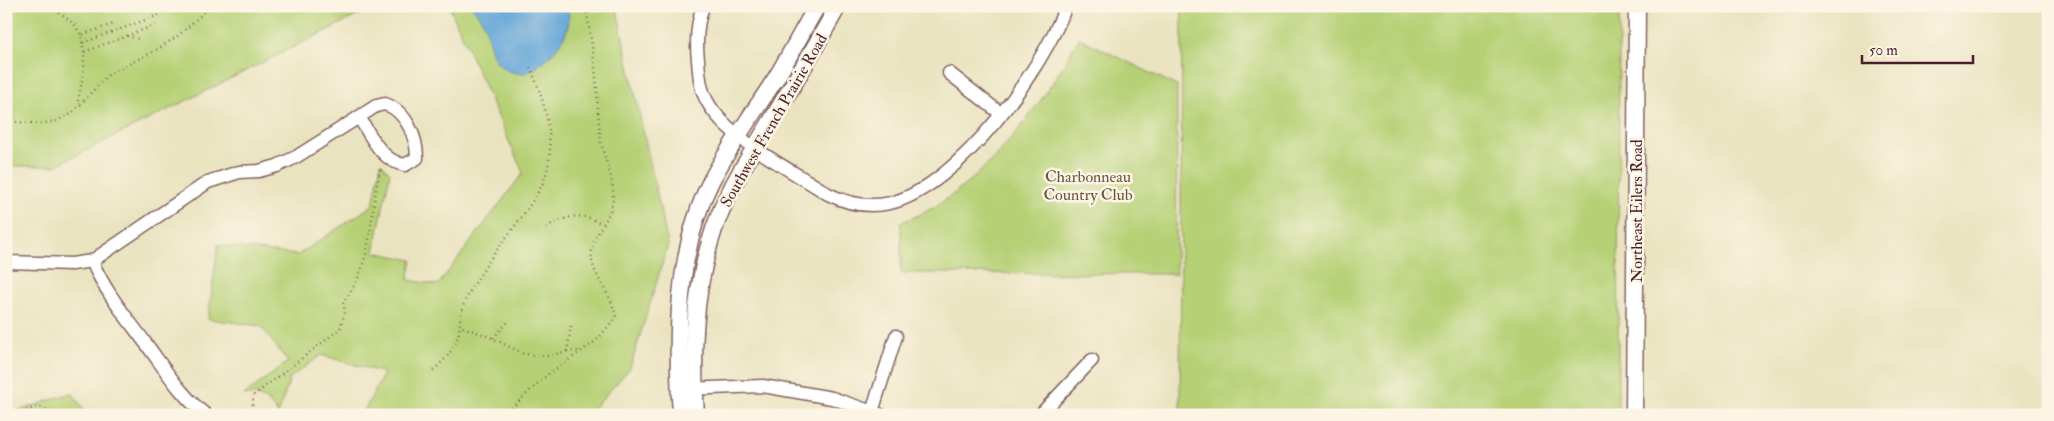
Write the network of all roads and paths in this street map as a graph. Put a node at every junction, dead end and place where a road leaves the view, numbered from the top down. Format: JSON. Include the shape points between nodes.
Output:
{"nodes":[{"id":1,"x":51,"y":6,"type":"edge"},
{"id":2,"x":211,"y":6,"type":"edge"},
{"id":3,"x":586,"y":6,"type":"edge"},
{"id":4,"x":703,"y":6,"type":"edge"},
{"id":5,"x":817,"y":6,"type":"edge"},
{"id":6,"x":838,"y":6,"type":"edge"},
{"id":7,"x":1066,"y":6,"type":"edge"},
{"id":8,"x":1637,"y":6,"type":"edge"},
{"id":9,"x":159,"y":15,"type":"dead end"},
{"id":10,"x":113,"y":24,"type":"dead end"},
{"id":11,"x":158,"y":24,"type":"dead end"},
{"id":12,"x":81,"y":35,"type":"junction"},
{"id":13,"x":125,"y":36,"type":"junction"},
{"id":14,"x":138,"y":39,"type":"dead end"},
{"id":15,"x":82,"y":43,"type":"junction"},
{"id":16,"x":84,"y":52,"type":"junction"},
{"id":17,"x":530,"y":67,"type":"dead end"},
{"id":18,"x":949,"y":73,"type":"dead end"},
{"id":19,"x":81,"y":105,"type":"junction"},
{"id":20,"x":1000,"y":113,"type":"junction"},
{"id":21,"x":359,"y":117,"type":"junction"},
{"id":22,"x":6,"y":121,"type":"edge"},
{"id":23,"x":738,"y":137,"type":"junction"},
{"id":24,"x":754,"y":146,"type":"junction"},
{"id":25,"x":385,"y":156,"type":"junction"},
{"id":26,"x":602,"y":225,"type":"junction"},
{"id":27,"x":546,"y":227,"type":"dead end"},
{"id":28,"x":92,"y":261,"type":"junction"},
{"id":29,"x":6,"y":262,"type":"edge"},
{"id":30,"x":508,"y":322,"type":"dead end"},
{"id":31,"x":460,"y":326,"type":"junction"},
{"id":32,"x":571,"y":326,"type":"dead end"},
{"id":33,"x":896,"y":336,"type":"dead end"},
{"id":34,"x":492,"y":338,"type":"junction"},
{"id":35,"x":567,"y":351,"type":"junction"},
{"id":36,"x":580,"y":351,"type":"junction"},
{"id":37,"x":1092,"y":360,"type":"dead end"},
{"id":38,"x":433,"y":370,"type":"dead end"},
{"id":39,"x":687,"y":389,"type":"junction"},
{"id":40,"x":875,"y":413,"type":"edge"},
{"id":41,"x":17,"y":415,"type":"edge"},
{"id":42,"x":53,"y":415,"type":"edge"},
{"id":43,"x":206,"y":415,"type":"edge"},
{"id":44,"x":250,"y":415,"type":"edge"},
{"id":45,"x":504,"y":415,"type":"edge"},
{"id":46,"x":681,"y":415,"type":"edge"},
{"id":47,"x":696,"y":415,"type":"edge"},
{"id":48,"x":1040,"y":415,"type":"edge"},
{"id":49,"x":1634,"y":415,"type":"edge"}],
"edges":[{"from":1,"to":12,"type":"path","via":[[74,24]]},
{"from":2,"to":19,"type":"path","via":[[179,35],[108,75]]},
{"from":3,"to":26,"type":"path","via":[[602,143],[613,183],[613,200]]},
{"from":4,"to":23,"type":"street","via":[[697,47],[705,99]]},
{"from":5,"to":23,"type":"street","name":"Southwest French Prairie Road"},
{"from":6,"to":24,"type":"street","name":"Southwest French Prairie Road"},
{"from":7,"to":20,"type":"street","via":[[1031,75]]},
{"from":8,"to":49,"type":"street","name":"Northeast Eilers Road"},
{"from":9,"to":15,"type":"path"},
{"from":10,"to":12,"type":"path"},
{"from":11,"to":13,"type":"path"},
{"from":12,"to":15,"type":"path"},
{"from":13,"to":14,"type":"path"},
{"from":13,"to":16,"type":"path"},
{"from":15,"to":16,"type":"path"},
{"from":16,"to":19,"type":"path","via":[[78,101]]},
{"from":17,"to":31,"type":"path","via":[[542,96],[551,146],[549,162],[540,188],[488,260],[467,296],[462,306]]},
{"from":18,"to":20,"type":"street"},
{"from":19,"to":22,"type":"path","via":[[56,121],[39,124]]},
{"from":20,"to":24,"type":"street","via":[[983,136],[951,167],[905,198],[879,205],[866,206],[840,200]]},
{"from":21,"to":25,"type":"street"},
{"from":21,"to":25,"type":"street","via":[[385,104],[395,107],[403,117],[417,144],[417,158],[405,165]]},
{"from":21,"to":28,"type":"street","via":[[277,166],[239,172],[208,182]]},
{"from":23,"to":24,"type":"street"},
{"from":23,"to":39,"type":"street","name":"Southwest French Prairie Road","via":[[711,182],[692,237],[682,281],[679,318]]},
{"from":24,"to":39,"type":"street","name":"Southwest French Prairie Road","via":[[729,193],[709,242],[697,295]]},
{"from":25,"to":44,"type":"path","via":[[364,266],[343,302],[340,329],[254,395]]},
{"from":26,"to":27,"type":"path","via":[[585,216],[574,216]]},
{"from":26,"to":36,"type":"path","via":[[592,251],[593,265],[616,317],[596,340]]},
{"from":28,"to":29,"type":"street","via":[[72,264]]},
{"from":28,"to":43,"type":"street","via":[[106,289],[169,375]]},
{"from":30,"to":34,"type":"path"},
{"from":31,"to":34,"type":"path"},
{"from":31,"to":38,"type":"path","via":[[450,353]]},
{"from":32,"to":35,"type":"path"},
{"from":33,"to":40,"type":"street"},
{"from":34,"to":35,"type":"path","via":[[516,351],[537,356]]},
{"from":35,"to":36,"type":"path"},
{"from":36,"to":45,"type":"path"},
{"from":37,"to":48,"type":"street"},
{"from":39,"to":40,"type":"street","via":[[764,386],[832,398]]},
{"from":39,"to":46,"type":"street","name":"Southwest French Prairie Road"},
{"from":39,"to":47,"type":"street","name":"Southwest French Prairie Road"},
{"from":41,"to":42,"type":"path","via":[[41,406],[48,408]]}]}
